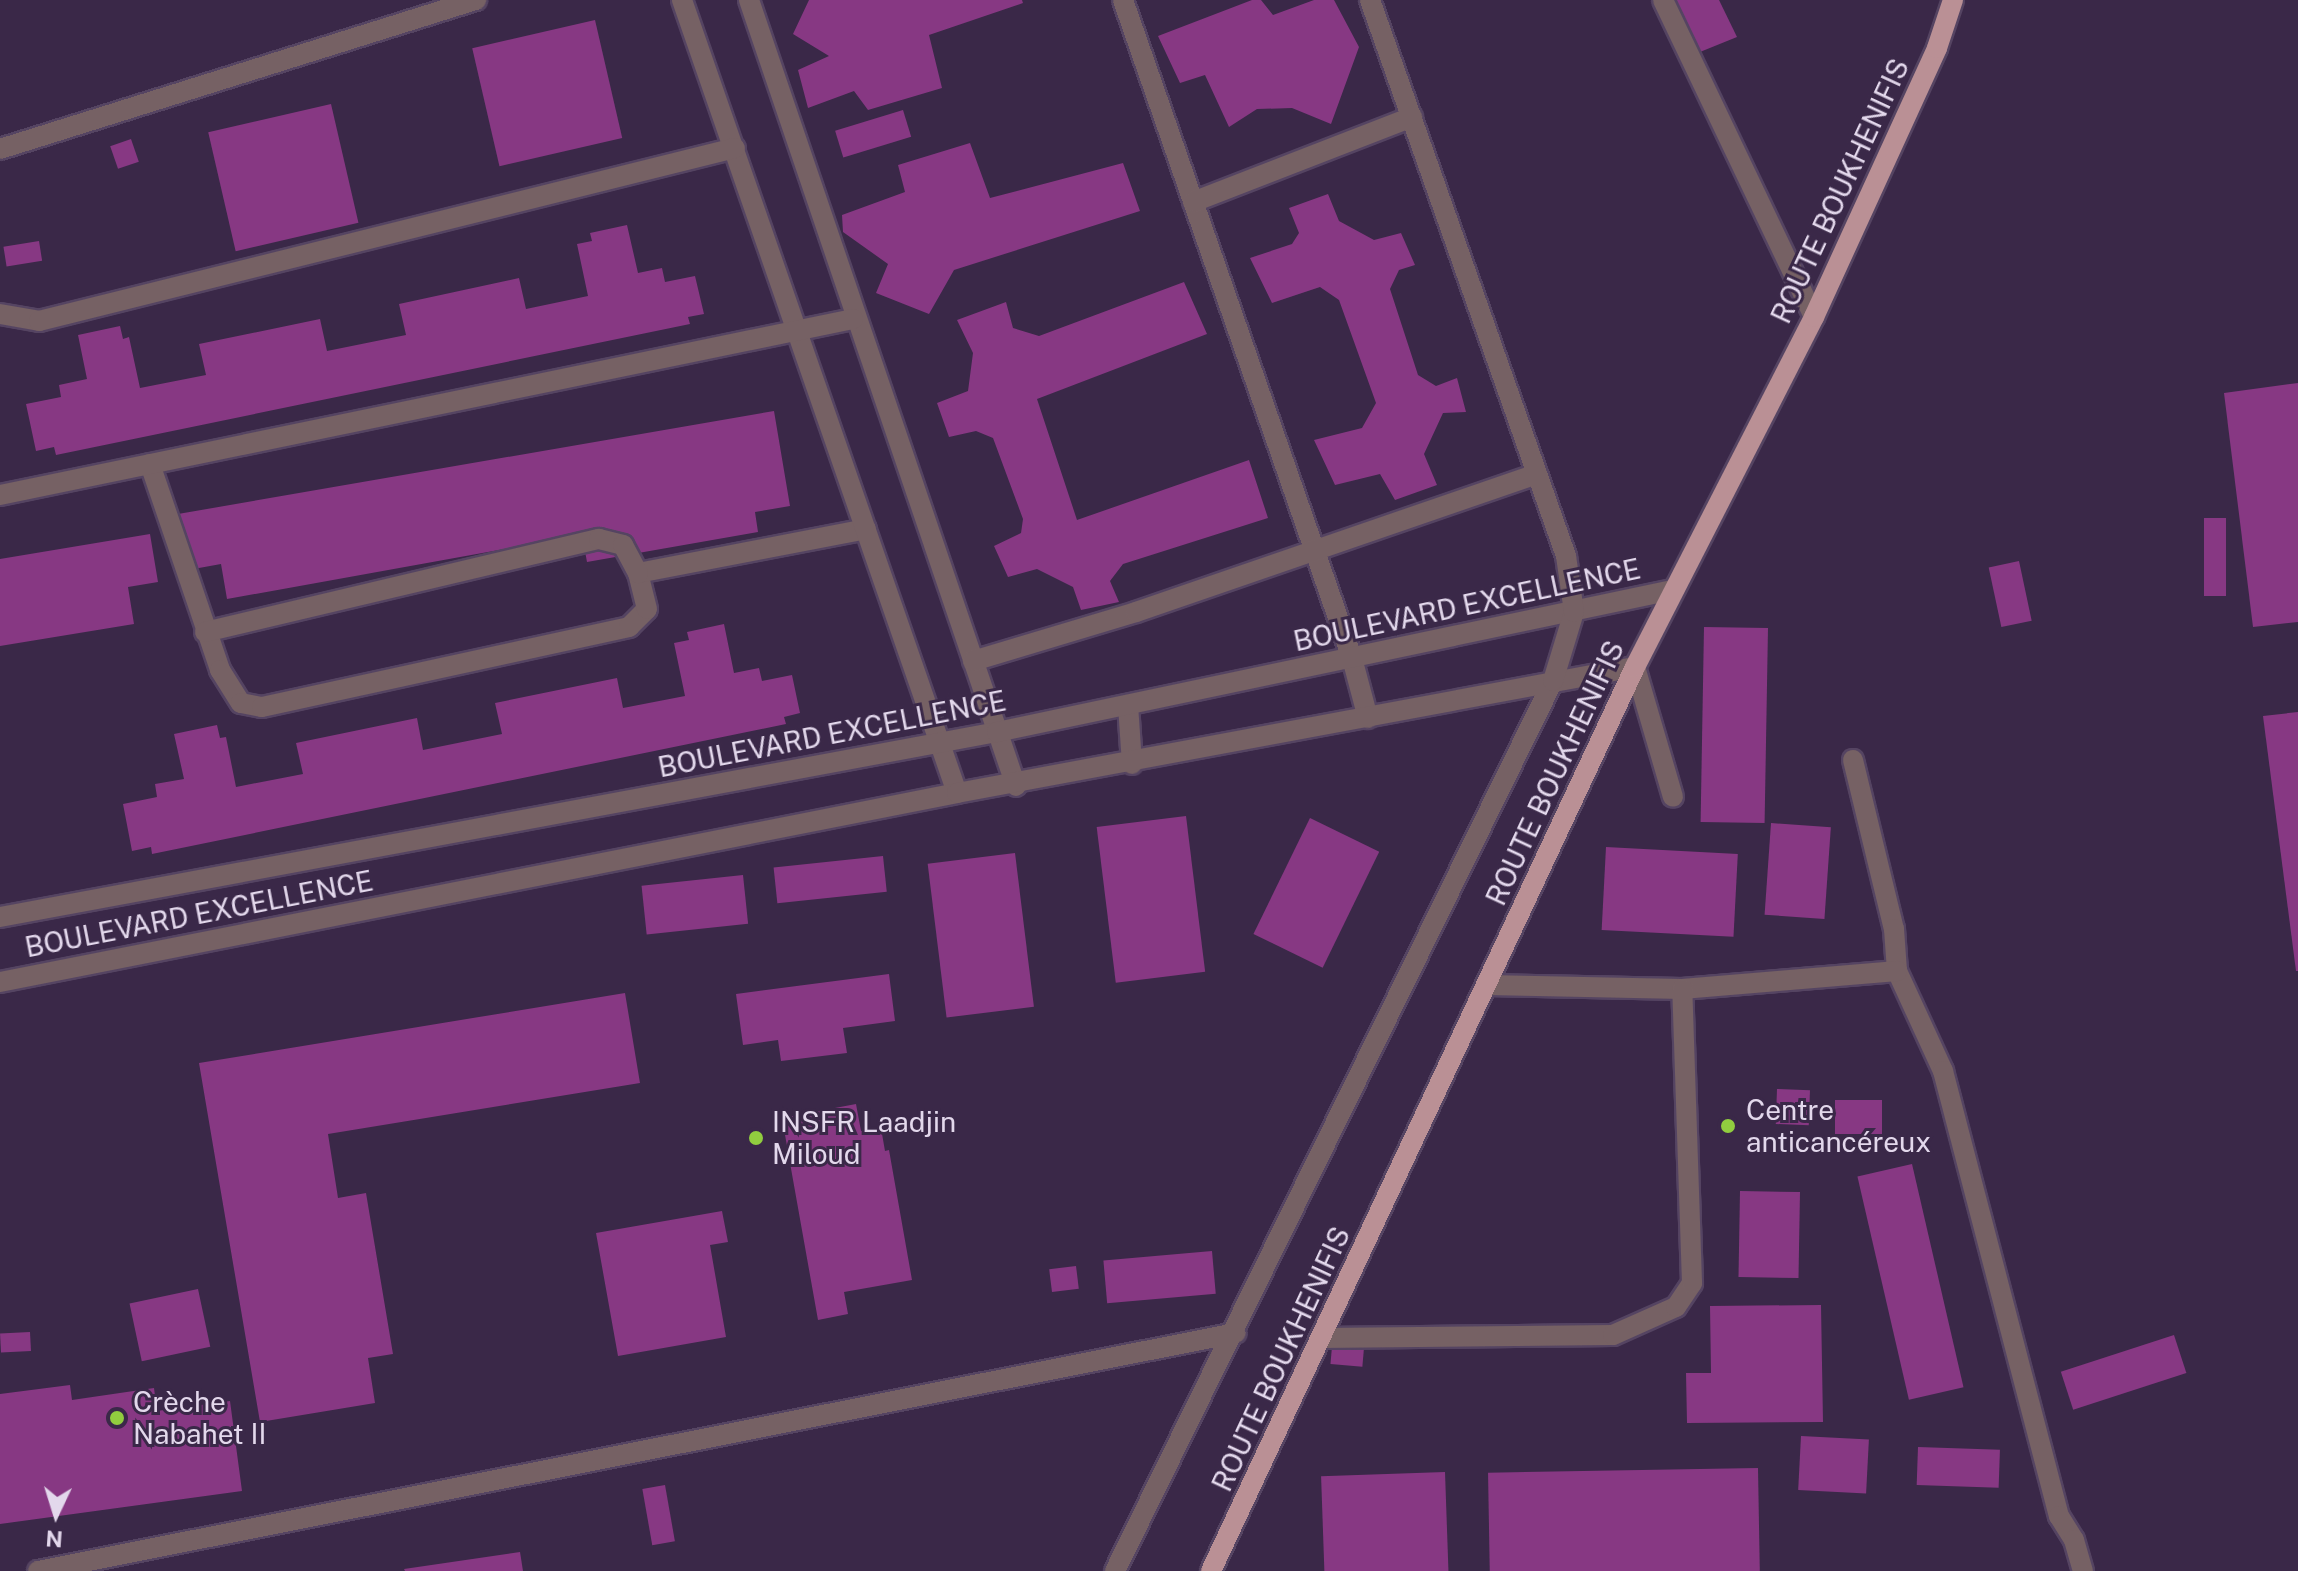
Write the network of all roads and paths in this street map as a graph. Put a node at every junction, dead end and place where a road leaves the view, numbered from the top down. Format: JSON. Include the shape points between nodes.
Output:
{"nodes":[{"id":1,"x":476,"y":0,"type":"edge"},
{"id":2,"x":682,"y":0,"type":"edge"},
{"id":3,"x":749,"y":0,"type":"edge"},
{"id":4,"x":1123,"y":0,"type":"edge"},
{"id":5,"x":1370,"y":0,"type":"edge"},
{"id":6,"x":1663,"y":0,"type":"edge"},
{"id":7,"x":1953,"y":0,"type":"edge"},
{"id":8,"x":1412,"y":117,"type":"junction"},
{"id":9,"x":735,"y":148,"type":"junction"},
{"id":10,"x":0,"y":149,"type":"edge"},
{"id":11,"x":1193,"y":202,"type":"junction"},
{"id":12,"x":0,"y":314,"type":"edge"},
{"id":13,"x":1814,"y":317,"type":"junction"},
{"id":14,"x":853,"y":319,"type":"junction"},
{"id":15,"x":801,"y":330,"type":"junction"},
{"id":16,"x":150,"y":464,"type":"junction"},
{"id":17,"x":1537,"y":474,"type":"junction"},
{"id":18,"x":0,"y":495,"type":"edge"},
{"id":19,"x":866,"y":529,"type":"junction"},
{"id":20,"x":1314,"y":549,"type":"junction"},
{"id":21,"x":638,"y":573,"type":"junction"},
{"id":22,"x":1672,"y":590,"type":"junction"},
{"id":23,"x":1574,"y":612,"type":"junction"},
{"id":24,"x":205,"y":632,"type":"junction"},
{"id":25,"x":1352,"y":658,"type":"junction"},
{"id":26,"x":973,"y":661,"type":"junction"},
{"id":27,"x":1635,"y":667,"type":"junction"},
{"id":28,"x":1553,"y":681,"type":"junction"},
{"id":29,"x":1128,"y":705,"type":"junction"},
{"id":30,"x":1368,"y":718,"type":"junction"},
{"id":31,"x":997,"y":732,"type":"junction"},
{"id":32,"x":937,"y":743,"type":"junction"},
{"id":33,"x":1853,"y":760,"type":"dead end"},
{"id":34,"x":1132,"y":764,"type":"junction"},
{"id":35,"x":1016,"y":786,"type":"junction"},
{"id":36,"x":957,"y":793,"type":"junction"},
{"id":37,"x":1673,"y":797,"type":"dead end"},
{"id":38,"x":0,"y":917,"type":"edge"},
{"id":39,"x":1897,"y":971,"type":"junction"},
{"id":40,"x":0,"y":982,"type":"edge"},
{"id":41,"x":1487,"y":985,"type":"junction"},
{"id":42,"x":1682,"y":989,"type":"junction"},
{"id":43,"x":1236,"y":1333,"type":"junction"},
{"id":44,"x":1323,"y":1338,"type":"junction"},
{"id":45,"x":38,"y":1571,"type":"edge"},
{"id":46,"x":1115,"y":1571,"type":"edge"},
{"id":47,"x":1211,"y":1571,"type":"edge"},
{"id":48,"x":2083,"y":1571,"type":"edge"}],
"edges":[{"from":1,"to":10,"type":"street"},
{"from":2,"to":9,"type":"street"},
{"from":3,"to":14,"type":"street"},
{"from":4,"to":11,"type":"street"},
{"from":5,"to":8,"type":"street"},
{"from":6,"to":13,"type":"street"},
{"from":7,"to":13,"type":"main road","name":"ROUTE BOUKHENIFIS","via":[[1937,48]]},
{"from":8,"to":11,"type":"street"},
{"from":8,"to":17,"type":"street"},
{"from":9,"to":12,"type":"street","via":[[39,321]]},
{"from":9,"to":15,"type":"street"},
{"from":11,"to":20,"type":"street"},
{"from":13,"to":22,"type":"main road","name":"ROUTE BOUKHENIFIS"},
{"from":14,"to":15,"type":"street"},
{"from":14,"to":26,"type":"street"},
{"from":15,"to":16,"type":"street"},
{"from":15,"to":19,"type":"street"},
{"from":16,"to":18,"type":"street"},
{"from":16,"to":24,"type":"street"},
{"from":17,"to":20,"type":"street"},
{"from":17,"to":23,"type":"street","via":[[1566,556]]},
{"from":19,"to":21,"type":"street"},
{"from":19,"to":32,"type":"street"},
{"from":20,"to":25,"type":"street"},
{"from":20,"to":26,"type":"street","via":[[1136,612]]},
{"from":21,"to":24,"type":"street","via":[[623,545],[599,539]]},
{"from":21,"to":24,"type":"street","via":[[647,609],[629,627],[262,707],[241,703]]},
{"from":22,"to":23,"type":"street","name":"BOULEVARD EXCELLENCE"},
{"from":22,"to":27,"type":"main road","name":"ROUTE BOUKHENIFIS"},
{"from":23,"to":25,"type":"street","name":"BOULEVARD EXCELLENCE"},
{"from":23,"to":28,"type":"street"},
{"from":25,"to":29,"type":"street","name":"BOULEVARD EXCELLENCE"},
{"from":25,"to":30,"type":"street"},
{"from":26,"to":31,"type":"street"},
{"from":27,"to":28,"type":"street","name":"BOULEVARD EXCELLENCE"},
{"from":27,"to":37,"type":"street"},
{"from":27,"to":41,"type":"main road","name":"ROUTE BOUKHENIFIS"},
{"from":28,"to":30,"type":"street","name":"BOULEVARD EXCELLENCE"},
{"from":28,"to":43,"type":"street"},
{"from":29,"to":31,"type":"street","name":"BOULEVARD EXCELLENCE"},
{"from":29,"to":34,"type":"street"},
{"from":30,"to":34,"type":"street","name":"BOULEVARD EXCELLENCE"},
{"from":31,"to":32,"type":"street","name":"BOULEVARD EXCELLENCE"},
{"from":31,"to":35,"type":"street"},
{"from":32,"to":36,"type":"street"},
{"from":32,"to":38,"type":"street","name":"BOULEVARD EXCELLENCE"},
{"from":33,"to":39,"type":"street","via":[[1894,929]]},
{"from":34,"to":35,"type":"street","name":"BOULEVARD EXCELLENCE"},
{"from":35,"to":36,"type":"street","name":"BOULEVARD EXCELLENCE"},
{"from":36,"to":40,"type":"street","name":"BOULEVARD EXCELLENCE"},
{"from":39,"to":42,"type":"street"},
{"from":39,"to":48,"type":"street","via":[[1943,1071],[2059,1516],[2074,1540]]},
{"from":41,"to":42,"type":"street"},
{"from":41,"to":44,"type":"main road","name":"ROUTE BOUKHENIFIS"},
{"from":42,"to":44,"type":"street","via":[[1692,1283],[1676,1307],[1613,1335]]},
{"from":43,"to":45,"type":"street"},
{"from":43,"to":46,"type":"street"},
{"from":44,"to":47,"type":"main road","name":"ROUTE BOUKHENIFIS"}]}
